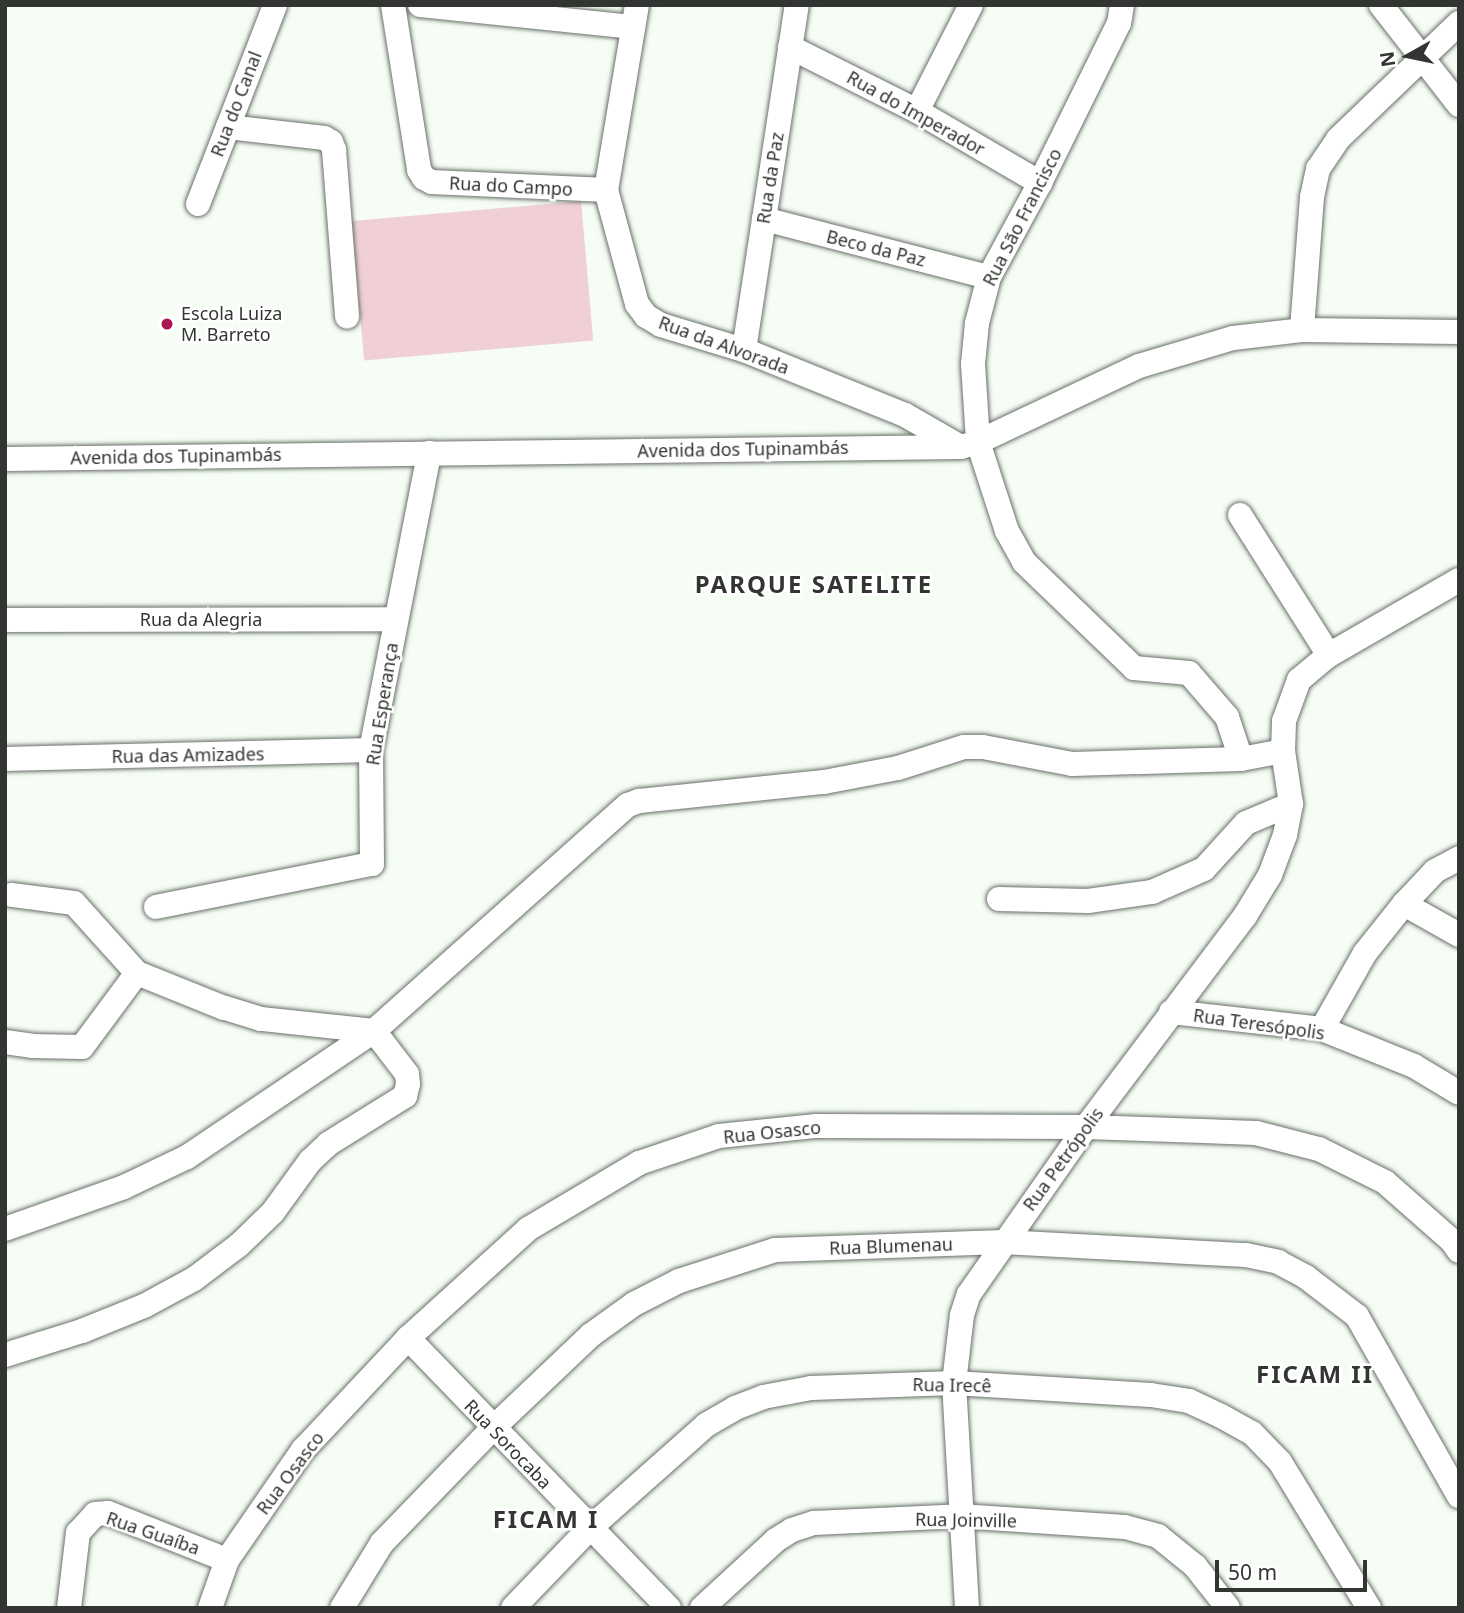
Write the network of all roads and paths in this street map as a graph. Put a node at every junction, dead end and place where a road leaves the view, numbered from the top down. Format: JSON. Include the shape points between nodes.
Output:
{"nodes":[{"id":1,"x":275,"y":5,"type":"edge"},
{"id":2,"x":393,"y":5,"type":"edge"},
{"id":3,"x":420,"y":5,"type":"edge"},
{"id":4,"x":797,"y":5,"type":"edge"},
{"id":5,"x":971,"y":5,"type":"edge"},
{"id":6,"x":1122,"y":5,"type":"edge"},
{"id":7,"x":1381,"y":5,"type":"edge"},
{"id":8,"x":635,"y":16,"type":"edge"},
{"id":9,"x":1459,"y":23,"type":"edge"},
{"id":10,"x":790,"y":47,"type":"junction"},
{"id":11,"x":1423,"y":57,"type":"junction"},
{"id":12,"x":1459,"y":105,"type":"edge"},
{"id":13,"x":916,"y":111,"type":"junction"},
{"id":14,"x":228,"y":127,"type":"junction"},
{"id":15,"x":1040,"y":183,"type":"junction"},
{"id":16,"x":606,"y":190,"type":"junction"},
{"id":17,"x":198,"y":204,"type":"dead end"},
{"id":18,"x":764,"y":219,"type":"junction"},
{"id":19,"x":989,"y":277,"type":"junction"},
{"id":20,"x":347,"y":316,"type":"dead end"},
{"id":21,"x":1302,"y":330,"type":"junction"},
{"id":22,"x":1459,"y":332,"type":"edge"},
{"id":23,"x":744,"y":350,"type":"junction"},
{"id":24,"x":905,"y":415,"type":"junction"},
{"id":25,"x":970,"y":444,"type":"junction"},
{"id":26,"x":920,"y":447,"type":"junction"},
{"id":27,"x":429,"y":453,"type":"junction"},
{"id":28,"x":5,"y":459,"type":"edge"},
{"id":29,"x":1240,"y":515,"type":"dead end"},
{"id":30,"x":1459,"y":580,"type":"edge"},
{"id":31,"x":396,"y":619,"type":"junction"},
{"id":32,"x":5,"y":620,"type":"edge"},
{"id":33,"x":1329,"y":654,"type":"junction"},
{"id":34,"x":371,"y":750,"type":"junction"},
{"id":35,"x":1283,"y":751,"type":"junction"},
{"id":36,"x":5,"y":759,"type":"edge"},
{"id":37,"x":1241,"y":759,"type":"junction"},
{"id":38,"x":1291,"y":804,"type":"junction"},
{"id":39,"x":1459,"y":859,"type":"edge"},
{"id":40,"x":12,"y":895,"type":"dead end"},
{"id":41,"x":999,"y":899,"type":"dead end"},
{"id":42,"x":1404,"y":904,"type":"junction"},
{"id":43,"x":156,"y":907,"type":"dead end"},
{"id":44,"x":1459,"y":935,"type":"edge"},
{"id":45,"x":137,"y":972,"type":"junction"},
{"id":46,"x":1171,"y":1013,"type":"junction"},
{"id":47,"x":1322,"y":1029,"type":"junction"},
{"id":48,"x":374,"y":1031,"type":"junction"},
{"id":49,"x":5,"y":1042,"type":"edge"},
{"id":50,"x":1459,"y":1093,"type":"edge"},
{"id":51,"x":1086,"y":1127,"type":"junction"},
{"id":52,"x":5,"y":1229,"type":"edge"},
{"id":53,"x":1003,"y":1242,"type":"junction"},
{"id":54,"x":1459,"y":1251,"type":"edge"},
{"id":55,"x":408,"y":1338,"type":"junction"},
{"id":56,"x":5,"y":1355,"type":"edge"},
{"id":57,"x":954,"y":1383,"type":"junction"},
{"id":58,"x":493,"y":1428,"type":"junction"},
{"id":59,"x":1459,"y":1496,"type":"edge"},
{"id":60,"x":960,"y":1516,"type":"junction"},
{"id":61,"x":589,"y":1529,"type":"junction"},
{"id":62,"x":227,"y":1560,"type":"junction"},
{"id":63,"x":69,"y":1608,"type":"edge"},
{"id":64,"x":210,"y":1608,"type":"edge"},
{"id":65,"x":342,"y":1608,"type":"edge"},
{"id":66,"x":513,"y":1608,"type":"edge"},
{"id":67,"x":668,"y":1608,"type":"edge"},
{"id":68,"x":702,"y":1608,"type":"edge"},
{"id":69,"x":967,"y":1608,"type":"edge"},
{"id":70,"x":1228,"y":1608,"type":"edge"},
{"id":71,"x":1369,"y":1608,"type":"edge"}],
"edges":[{"from":1,"to":14,"type":"street","name":"Rua do Canal"},
{"from":2,"to":16,"type":"street","name":"Rua do Campo","via":[[419,170],[424,178]]},
{"from":3,"to":8,"type":"street"},
{"from":4,"to":10,"type":"street","name":"Rua da Paz"},
{"from":5,"to":13,"type":"street"},
{"from":6,"to":15,"type":"street","name":"Rua São Francisco","via":[[1119,23]]},
{"from":7,"to":11,"type":"street"},
{"from":8,"to":16,"type":"street","name":"Rua da Alvorada"},
{"from":9,"to":11,"type":"street"},
{"from":10,"to":13,"type":"street","name":"Rua do Imperador"},
{"from":10,"to":18,"type":"street","name":"Rua da Paz"},
{"from":11,"to":12,"type":"street"},
{"from":11,"to":21,"type":"street","via":[[1338,139],[1318,169]]},
{"from":13,"to":15,"type":"street","name":"Rua do Imperador"},
{"from":14,"to":17,"type":"street","name":"Rua do Canal"},
{"from":14,"to":20,"type":"street","via":[[331,142]]},
{"from":15,"to":19,"type":"street","name":"Rua São Francisco"},
{"from":16,"to":23,"type":"street","name":"Rua da Alvorada","via":[[631,290],[646,316],[661,325]]},
{"from":18,"to":19,"type":"street","name":"Beco da Paz"},
{"from":18,"to":23,"type":"street","name":"Rua da Paz"},
{"from":19,"to":25,"type":"street","name":"Rua São Francisco","via":[[977,323]]},
{"from":21,"to":22,"type":"street","name":"Avenida dos Tupinambás"},
{"from":21,"to":25,"type":"street","name":"Avenida dos Tupinambás","via":[[1233,338],[1139,366]]},
{"from":23,"to":24,"type":"street","name":"Rua da Alvorada"},
{"from":24,"to":25,"type":"street","name":"Rua da Alvorada"},
{"from":24,"to":26,"type":"street"},
{"from":25,"to":26,"type":"street","name":"Avenida dos Tupinambás"},
{"from":25,"to":37,"type":"street","via":[[1024,562],[1135,668],[1189,673],[1227,717]]},
{"from":26,"to":27,"type":"street","name":"Avenida dos Tupinambás"},
{"from":27,"to":28,"type":"street","name":"Avenida dos Tupinambás"},
{"from":27,"to":31,"type":"street","name":"Rua Esperança"},
{"from":29,"to":33,"type":"street"},
{"from":30,"to":33,"type":"street","name":"Rua Petrópolis"},
{"from":31,"to":32,"type":"street","name":"Rua da Alegria"},
{"from":31,"to":34,"type":"street","name":"Rua Esperança"},
{"from":33,"to":35,"type":"street","name":"Rua Petrópolis","via":[[1299,680],[1290,698]]},
{"from":34,"to":36,"type":"street","name":"Rua das Amizades"},
{"from":34,"to":43,"type":"street","name":"Rua Esperança","via":[[372,864]]},
{"from":35,"to":37,"type":"street"},
{"from":35,"to":38,"type":"street","name":"Rua Petrópolis"},
{"from":37,"to":48,"type":"street","via":[[1072,764],[964,747],[898,768],[824,782],[639,801],[614,816]]},
{"from":38,"to":41,"type":"street","via":[[1246,822],[1204,869],[1152,892],[1088,901]]},
{"from":38,"to":46,"type":"street","name":"Rua Petrópolis","via":[[1270,875],[1245,916]]},
{"from":39,"to":42,"type":"street","via":[[1435,871]]},
{"from":40,"to":45,"type":"street","via":[[74,903]]},
{"from":42,"to":44,"type":"street"},
{"from":42,"to":47,"type":"street","via":[[1365,953]]},
{"from":45,"to":48,"type":"street","via":[[261,1019]]},
{"from":45,"to":49,"type":"street","via":[[82,1047]]},
{"from":46,"to":47,"type":"street","name":"Rua Teresópolis"},
{"from":46,"to":51,"type":"street","name":"Rua Petrópolis"},
{"from":47,"to":50,"type":"street","name":"Rua Teresópolis","via":[[1414,1066]]},
{"from":48,"to":52,"type":"street","via":[[187,1157],[124,1186]]},
{"from":48,"to":56,"type":"street","via":[[407,1074],[405,1096],[328,1144],[273,1212],[239,1245],[194,1279],[144,1306]]},
{"from":51,"to":53,"type":"street","name":"Rua Petrópolis"},
{"from":51,"to":54,"type":"street","name":"Rua Osasco","via":[[1256,1133],[1319,1149],[1385,1182]]},
{"from":51,"to":55,"type":"street","name":"Rua Osasco","via":[[816,1126],[719,1136],[639,1163],[528,1229]]},
{"from":53,"to":57,"type":"street","name":"Rua Petrópolis","via":[[968,1294]]},
{"from":53,"to":58,"type":"street","name":"Rua Blumenau","via":[[775,1250],[679,1281],[634,1304],[591,1335]]},
{"from":53,"to":59,"type":"street","name":"Rua Blumenau","via":[[1246,1255],[1278,1262],[1306,1277],[1357,1316]]},
{"from":55,"to":58,"type":"street","name":"Rua Sorocaba"},
{"from":55,"to":62,"type":"street","name":"Rua Osasco","via":[[303,1450]]},
{"from":57,"to":60,"type":"street","name":"Rua Petrópolis"},
{"from":57,"to":61,"type":"street","name":"Rua Irecê","via":[[811,1388],[762,1397],[706,1425]]},
{"from":57,"to":71,"type":"street","name":"Rua Irecê","via":[[1151,1395],[1189,1401],[1221,1416],[1252,1433],[1280,1462]]},
{"from":58,"to":61,"type":"street","name":"Rua Sorocaba"},
{"from":58,"to":65,"type":"street","name":"Rua Blumenau","via":[[382,1543]]},
{"from":60,"to":68,"type":"street","name":"Rua Joinville","via":[[814,1523],[792,1530]]},
{"from":60,"to":69,"type":"street","name":"Rua Petrópolis"},
{"from":60,"to":70,"type":"street","name":"Rua Joinville","via":[[1125,1527],[1158,1536],[1195,1566]]},
{"from":61,"to":66,"type":"street","name":"Rua Irecê"},
{"from":61,"to":67,"type":"street","name":"Rua Sorocaba"},
{"from":62,"to":63,"type":"street","name":"Rua Guaíba","via":[[108,1513],[95,1514],[78,1533]]},
{"from":62,"to":64,"type":"street","name":"Rua Osasco"}]}
